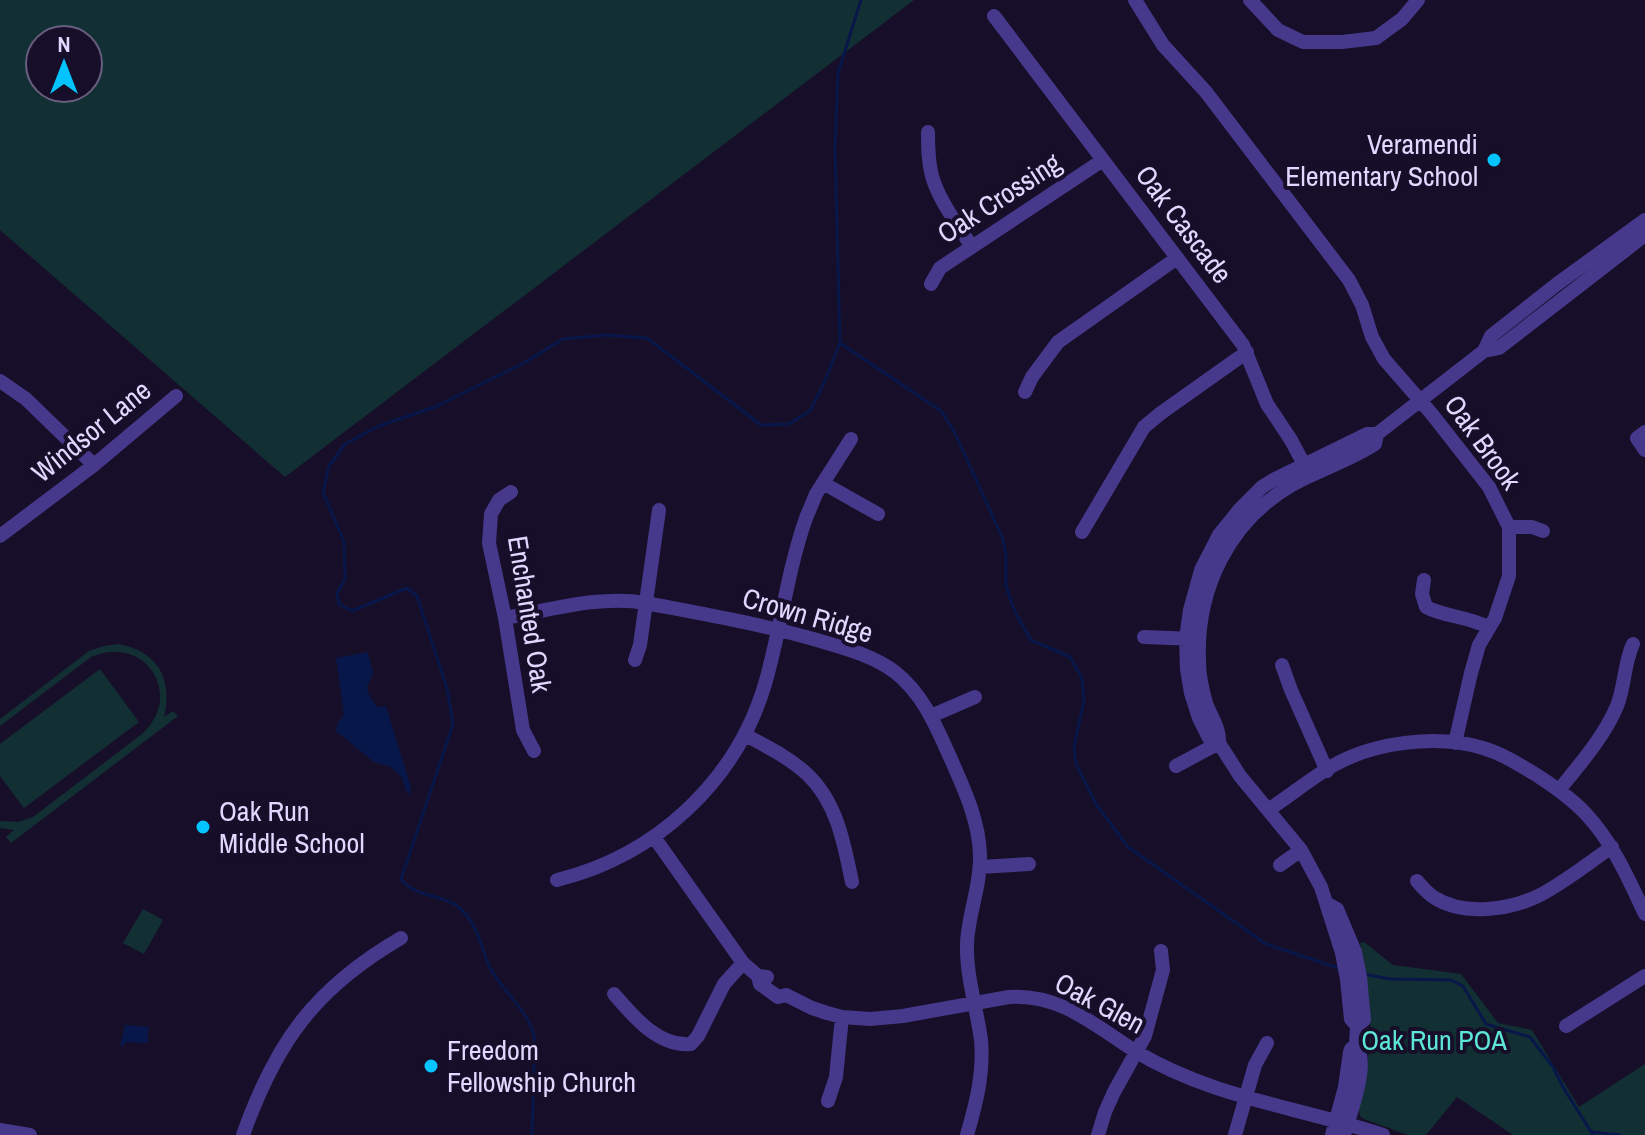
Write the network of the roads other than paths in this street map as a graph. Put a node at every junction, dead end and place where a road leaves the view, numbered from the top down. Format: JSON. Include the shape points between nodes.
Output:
{"nodes":[{"id":1,"x":1135,"y":0,"type":"edge"},
{"id":2,"x":1250,"y":0,"type":"edge"},
{"id":3,"x":1418,"y":0,"type":"edge"},
{"id":4,"x":994,"y":16,"type":"dead end"},
{"id":5,"x":928,"y":132,"type":"dead end"},
{"id":6,"x":1103,"y":160,"type":"junction"},
{"id":7,"x":1645,"y":220,"type":"edge"},
{"id":8,"x":1645,"y":235,"type":"edge"},
{"id":9,"x":1624,"y":243,"type":"junction"},
{"id":10,"x":972,"y":247,"type":"junction"},
{"id":11,"x":1177,"y":258,"type":"junction"},
{"id":12,"x":931,"y":284,"type":"dead end"},
{"id":13,"x":1247,"y":352,"type":"junction"},
{"id":14,"x":0,"y":381,"type":"edge"},
{"id":15,"x":1025,"y":392,"type":"dead end"},
{"id":16,"x":176,"y":396,"type":"dead end"},
{"id":17,"x":1420,"y":400,"type":"junction"},
{"id":18,"x":851,"y":439,"type":"dead end"},
{"id":19,"x":94,"y":465,"type":"junction"},
{"id":20,"x":1307,"y":470,"type":"junction"},
{"id":21,"x":823,"y":483,"type":"junction"},
{"id":22,"x":511,"y":492,"type":"dead end"},
{"id":23,"x":659,"y":510,"type":"dead end"},
{"id":24,"x":878,"y":514,"type":"dead end"},
{"id":25,"x":1509,"y":527,"type":"junction"},
{"id":26,"x":1543,"y":531,"type":"dead end"},
{"id":27,"x":1082,"y":532,"type":"dead end"},
{"id":28,"x":0,"y":536,"type":"edge"},
{"id":29,"x":1424,"y":580,"type":"dead end"},
{"id":30,"x":646,"y":603,"type":"junction"},
{"id":31,"x":505,"y":618,"type":"junction"},
{"id":32,"x":1488,"y":627,"type":"junction"},
{"id":33,"x":778,"y":629,"type":"junction"},
{"id":34,"x":1144,"y":637,"type":"dead end"},
{"id":35,"x":1192,"y":639,"type":"junction"},
{"id":36,"x":1633,"y":644,"type":"dead end"},
{"id":37,"x":635,"y":660,"type":"dead end"},
{"id":38,"x":1282,"y":665,"type":"dead end"},
{"id":39,"x":975,"y":697,"type":"dead end"},
{"id":40,"x":931,"y":716,"type":"junction"},
{"id":41,"x":745,"y":735,"type":"junction"},
{"id":42,"x":1219,"y":743,"type":"junction"},
{"id":43,"x":1455,"y":743,"type":"junction"},
{"id":44,"x":534,"y":751,"type":"dead end"},
{"id":45,"x":1176,"y":766,"type":"dead end"},
{"id":46,"x":1327,"y":771,"type":"junction"},
{"id":47,"x":1559,"y":790,"type":"junction"},
{"id":48,"x":1268,"y":810,"type":"junction"},
{"id":49,"x":654,"y":837,"type":"junction"},
{"id":50,"x":1612,"y":847,"type":"junction"},
{"id":51,"x":1301,"y":850,"type":"junction"},
{"id":52,"x":1029,"y":864,"type":"dead end"},
{"id":53,"x":1280,"y":865,"type":"dead end"},
{"id":54,"x":980,"y":867,"type":"junction"},
{"id":55,"x":557,"y":880,"type":"dead end"},
{"id":56,"x":1417,"y":881,"type":"dead end"},
{"id":57,"x":852,"y":882,"type":"dead end"},
{"id":58,"x":1644,"y":910,"type":"edge"},
{"id":59,"x":401,"y":938,"type":"dead end"},
{"id":60,"x":1161,"y":951,"type":"dead end"},
{"id":61,"x":743,"y":963,"type":"junction"},
{"id":62,"x":1645,"y":976,"type":"edge"},
{"id":63,"x":614,"y":994,"type":"dead end"},
{"id":64,"x":975,"y":1003,"type":"junction"},
{"id":65,"x":842,"y":1017,"type":"junction"},
{"id":66,"x":1566,"y":1026,"type":"dead end"},
{"id":67,"x":1267,"y":1043,"type":"dead end"},
{"id":68,"x":1137,"y":1052,"type":"junction"},
{"id":69,"x":1246,"y":1096,"type":"junction"},
{"id":70,"x":828,"y":1101,"type":"dead end"},
{"id":71,"x":1340,"y":1128,"type":"edge"},
{"id":72,"x":0,"y":1130,"type":"edge"},
{"id":73,"x":30,"y":1135,"type":"edge"},
{"id":74,"x":243,"y":1135,"type":"edge"},
{"id":75,"x":967,"y":1135,"type":"edge"},
{"id":76,"x":1098,"y":1135,"type":"edge"},
{"id":77,"x":1235,"y":1135,"type":"edge"},
{"id":78,"x":1383,"y":1135,"type":"edge"}],
"edges":[{"from":1,"to":17,"type":"street","name":"Oak Brook","via":[[1163,45],[1322,238],[1357,293],[1384,359]]},
{"from":2,"to":3,"type":"street","via":[[1278,30],[1303,42],[1342,42],[1376,38]]},
{"from":4,"to":6,"type":"street","name":"Oak Cascade"},
{"from":5,"to":10,"type":"street","via":[[933,179]]},
{"from":6,"to":10,"type":"street","name":"Oak Crossing"},
{"from":6,"to":11,"type":"street","name":"Oak Cascade"},
{"from":7,"to":9,"type":"street"},
{"from":8,"to":9,"type":"street"},
{"from":9,"to":17,"type":"street","via":[[1499,348],[1484,351]]},
{"from":10,"to":12,"type":"street","name":"Oak Crossing","via":[[940,268]]},
{"from":11,"to":13,"type":"street","name":"Oak Cascade"},
{"from":11,"to":15,"type":"street","via":[[1058,342]]},
{"from":13,"to":20,"type":"street","name":"Oak Cascade","via":[[1267,404]]},
{"from":13,"to":27,"type":"street","via":[[1144,427]]},
{"from":14,"to":19,"type":"street"},
{"from":16,"to":19,"type":"street","name":"Windsor Lane"},
{"from":17,"to":20,"type":"street","via":[[1377,434],[1367,434]]},
{"from":17,"to":25,"type":"street","name":"Oak Brook","via":[[1489,487]]},
{"from":18,"to":21,"type":"street"},
{"from":19,"to":28,"type":"street","name":"Windsor Lane"},
{"from":20,"to":35,"type":"street","via":[[1264,504],[1233,538],[1217,565]]},
{"from":21,"to":24,"type":"street"},
{"from":21,"to":33,"type":"street","via":[[801,531]]},
{"from":22,"to":31,"type":"street","name":"Enchanted Oak","via":[[495,505],[489,533]]},
{"from":23,"to":30,"type":"street"},
{"from":25,"to":26,"type":"street"},
{"from":25,"to":32,"type":"street","name":"Oak Brook","via":[[1509,576]]},
{"from":29,"to":32,"type":"street","via":[[1426,607]]},
{"from":30,"to":31,"type":"street","name":"Crown Ridge","via":[[608,600]]},
{"from":30,"to":33,"type":"street","name":"Crown Ridge"},
{"from":30,"to":37,"type":"street"},
{"from":31,"to":44,"type":"street","name":"Enchanted Oak","via":[[523,730]]},
{"from":32,"to":43,"type":"street","name":"Oak Brook"},
{"from":33,"to":40,"type":"street","name":"Crown Ridge","via":[[846,648],[894,671]]},
{"from":33,"to":41,"type":"street"},
{"from":34,"to":35,"type":"street"},
{"from":35,"to":42,"type":"street"},
{"from":36,"to":47,"type":"street","via":[[1611,718]]},
{"from":38,"to":46,"type":"street"},
{"from":39,"to":40,"type":"street"},
{"from":40,"to":54,"type":"street","name":"Crown Ridge","via":[[974,815]]},
{"from":41,"to":49,"type":"street","via":[[703,794]]},
{"from":41,"to":57,"type":"street","via":[[795,764],[817,785],[838,822]]},
{"from":42,"to":45,"type":"street"},
{"from":42,"to":48,"type":"street"},
{"from":43,"to":46,"type":"street","via":[[1392,745]]},
{"from":43,"to":47,"type":"street","via":[[1508,758]]},
{"from":46,"to":48,"type":"street"},
{"from":47,"to":50,"type":"street","via":[[1588,815]]},
{"from":48,"to":51,"type":"street"},
{"from":49,"to":55,"type":"street","via":[[598,867]]},
{"from":49,"to":61,"type":"street","name":"Oak Glen"},
{"from":50,"to":56,"type":"street","via":[[1550,889],[1513,905],[1462,908],[1433,897]]},
{"from":50,"to":58,"type":"street"},
{"from":51,"to":53,"type":"street"},
{"from":51,"to":71,"type":"street","via":[[1328,904],[1327,912],[1340,929],[1356,999],[1351,1019],[1362,1057],[1358,1085]]},
{"from":52,"to":54,"type":"street"},
{"from":54,"to":64,"type":"street","name":"Crown Ridge","via":[[967,941]]},
{"from":59,"to":74,"type":"street","via":[[334,984],[300,1023],[265,1078]]},
{"from":60,"to":68,"type":"street","via":[[1162,977]]},
{"from":61,"to":63,"type":"street","via":[[724,984],[691,1044],[653,1033]]},
{"from":61,"to":65,"type":"street","name":"Oak Glen","via":[[778,997],[786,995]]},
{"from":62,"to":66,"type":"street"},
{"from":64,"to":65,"type":"street","name":"Oak Glen","via":[[886,1018]]},
{"from":64,"to":68,"type":"street","name":"Oak Glen","via":[[1023,996],[1045,999]]},
{"from":64,"to":75,"type":"street","name":"Crown Ridge","via":[[982,1064]]},
{"from":65,"to":70,"type":"street"},
{"from":67,"to":69,"type":"street"},
{"from":68,"to":69,"type":"street","name":"Oak Glen"},
{"from":68,"to":76,"type":"street"},
{"from":69,"to":71,"type":"street","name":"Oak Glen"},
{"from":69,"to":77,"type":"street"},
{"from":71,"to":78,"type":"street","name":"Oak Glen"},
{"from":72,"to":73,"type":"street"}]}
